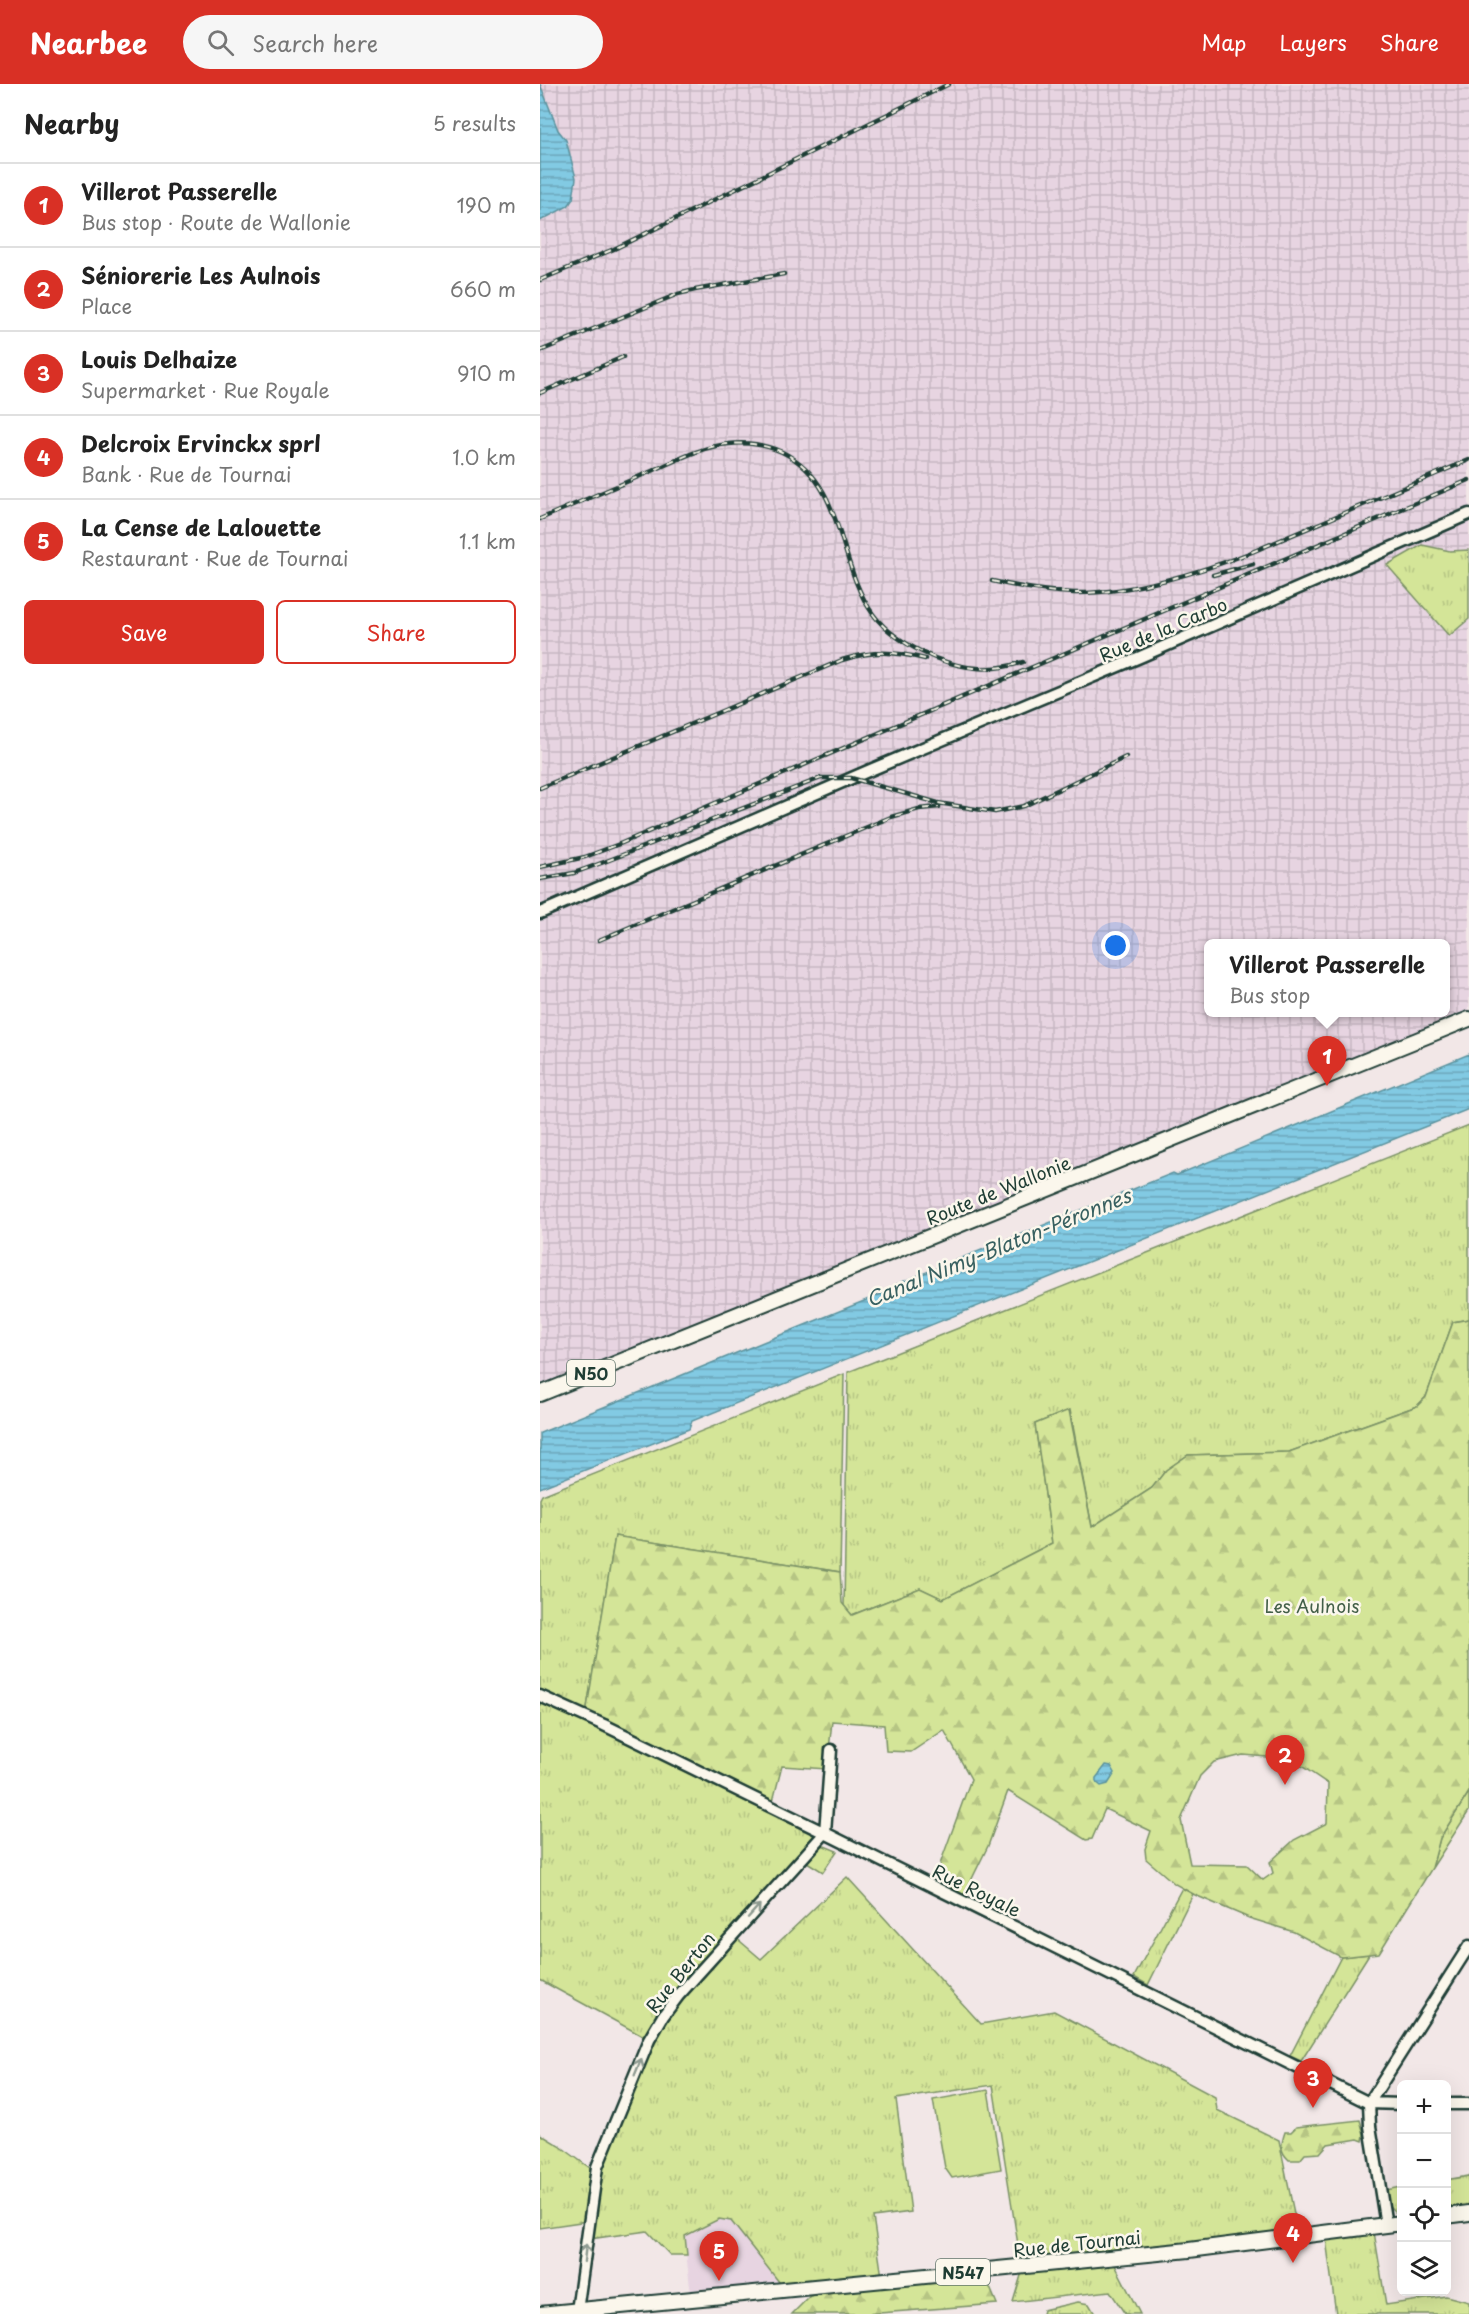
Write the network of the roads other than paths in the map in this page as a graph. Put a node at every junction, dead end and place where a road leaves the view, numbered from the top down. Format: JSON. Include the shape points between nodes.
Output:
{"nodes":[{"id":1,"x":1467,"y":518,"type":"edge"},
{"id":2,"x":540,"y":913,"type":"edge"},
{"id":3,"x":1469,"y":1018,"type":"edge"},
{"id":4,"x":540,"y":1394,"type":"edge"},
{"id":5,"x":540,"y":1696,"type":"edge"},
{"id":6,"x":831,"y":1750,"type":"dead end"},
{"id":7,"x":825,"y":1833,"type":"junction"},
{"id":8,"x":1469,"y":1946,"type":"edge"},
{"id":9,"x":1369,"y":2103,"type":"junction"},
{"id":10,"x":1397,"y":2104,"type":"edge"},
{"id":11,"x":1451,"y":2104,"type":"edge"},
{"id":12,"x":1469,"y":2104,"type":"edge"},
{"id":13,"x":1469,"y":2213,"type":"edge"},
{"id":14,"x":1451,"y":2215,"type":"edge"},
{"id":15,"x":1397,"y":2224,"type":"edge"},
{"id":16,"x":1386,"y":2225,"type":"junction"},
{"id":17,"x":577,"y":2311,"type":"junction"},
{"id":18,"x":540,"y":2314,"type":"edge"}],
"edges":[{"from":1,"to":2,"type":"street","name":"Rue de la Carbo"},
{"from":3,"to":4,"type":"main road","name":"Route de Wallonie","number":"N50"},
{"from":5,"to":7,"type":"street","name":"Rue Royale"},
{"from":6,"to":7,"type":"street"},
{"from":7,"to":9,"type":"street","name":"Rue Royale"},
{"from":17,"to":7,"type":"street","name":"Rue Berton","one_way":true,"via":[[597,2167],[659,2022]]},
{"from":8,"to":9,"type":"street"},
{"from":9,"to":10,"type":"street","name":"Rue Royale"},
{"from":9,"to":16,"type":"street"},
{"from":11,"to":12,"type":"street"},
{"from":13,"to":14,"type":"main road"},
{"from":15,"to":16,"type":"main road","name":"Rue de Tournai","number":"N547"},
{"from":16,"to":17,"type":"main road","name":"Rue de Tournai","number":"N547","via":[[1189,2250]]},
{"from":17,"to":18,"type":"main road","name":"Rue de Tournai","number":"N547"}]}
